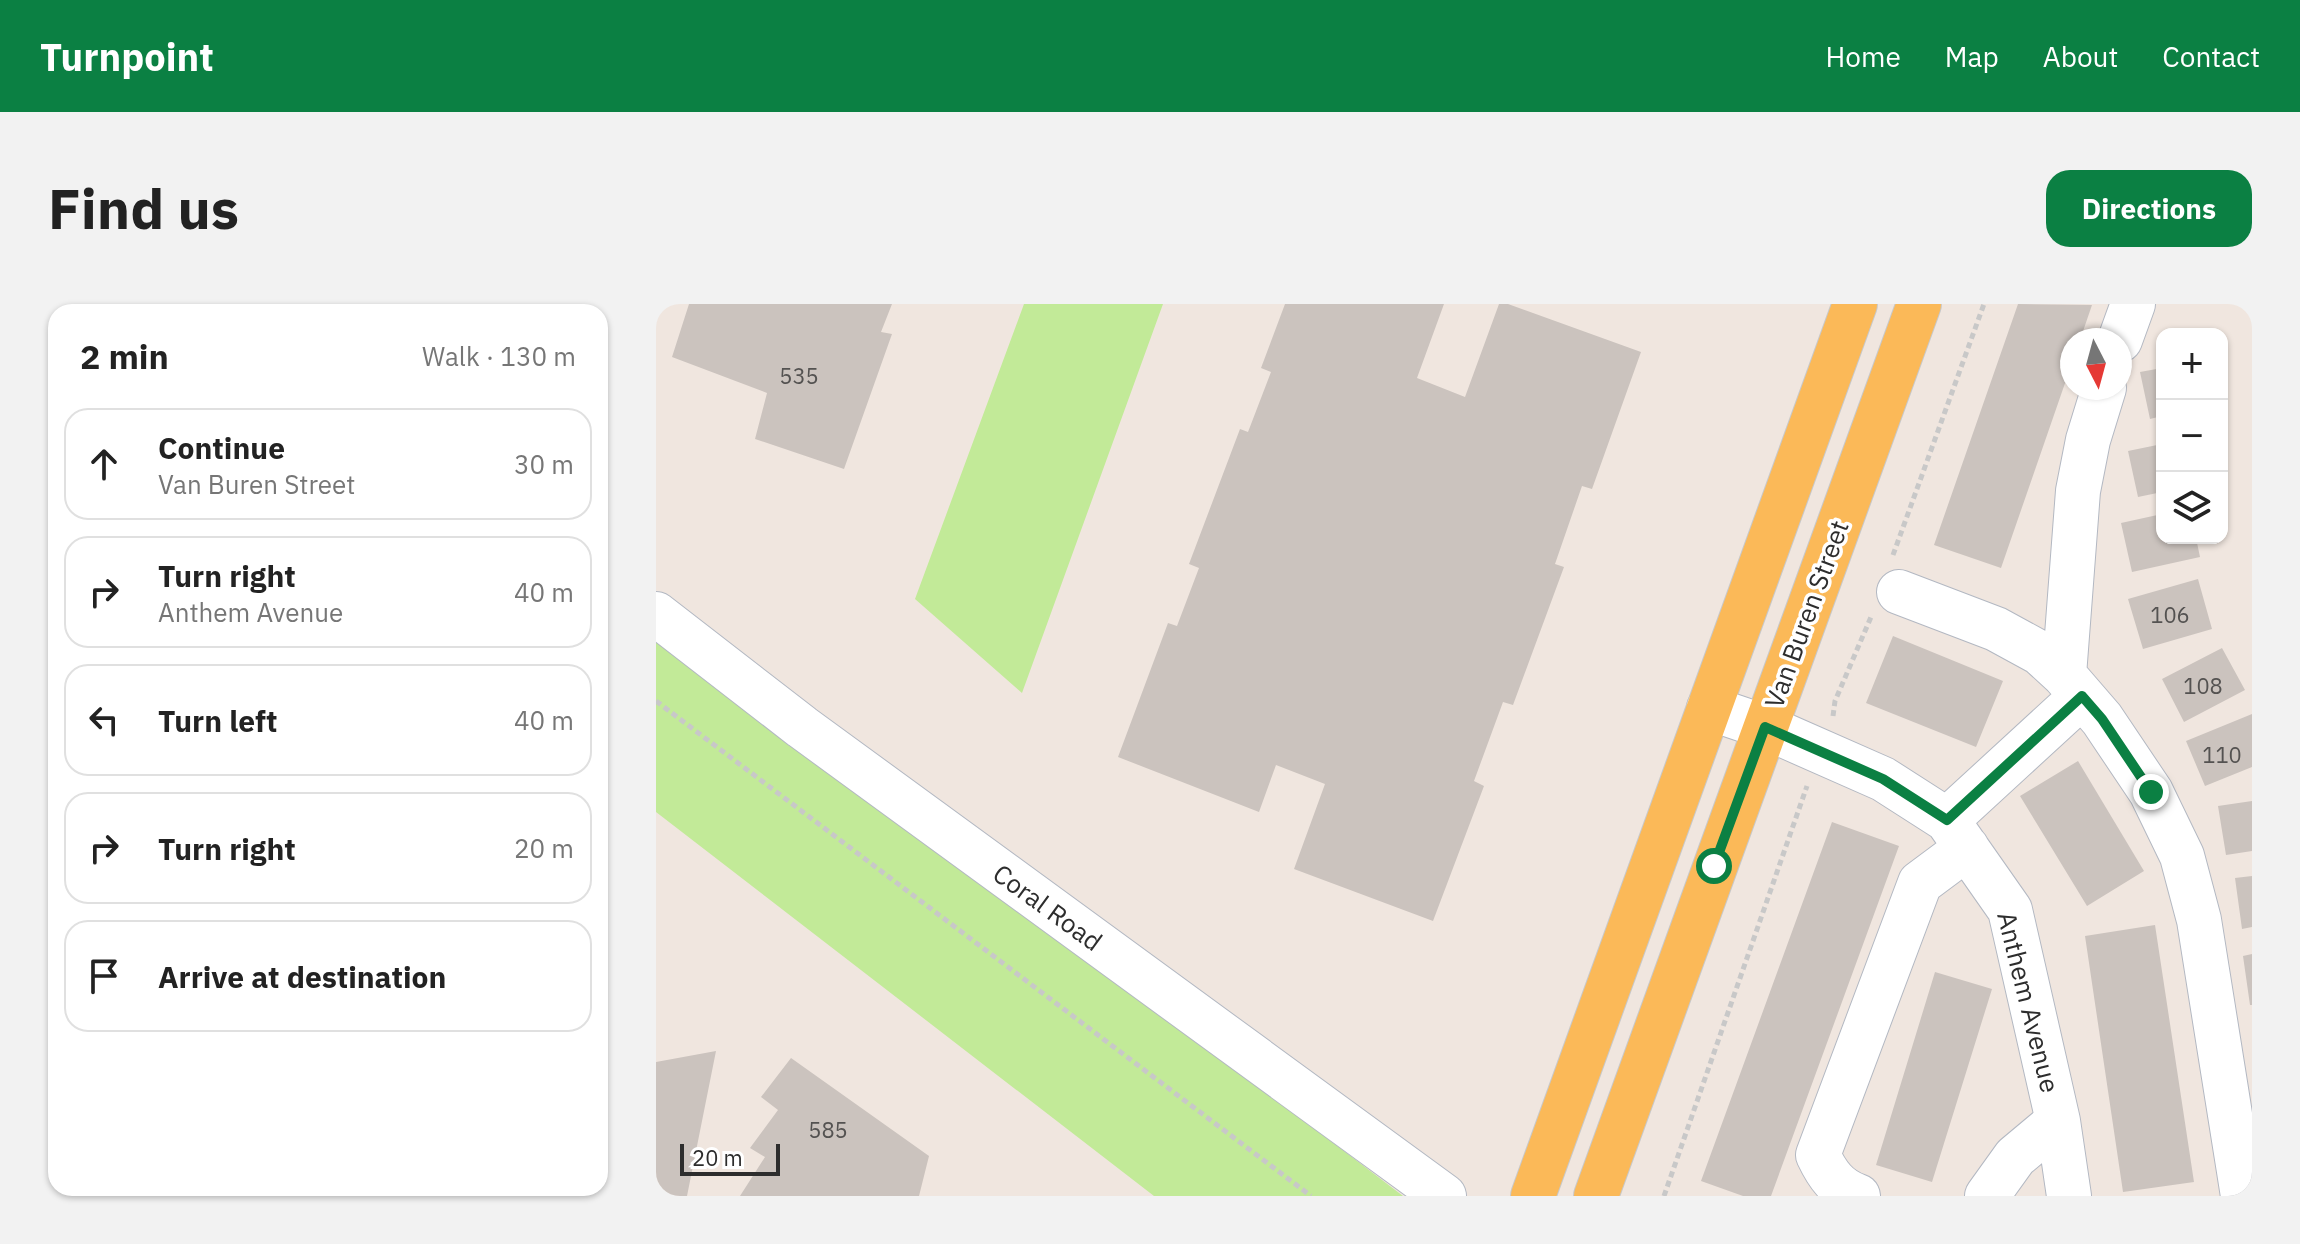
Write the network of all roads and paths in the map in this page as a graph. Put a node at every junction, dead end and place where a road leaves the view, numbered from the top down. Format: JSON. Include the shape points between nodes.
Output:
{"nodes":[{"id":1,"x":1855,"y":304,"type":"edge"},
{"id":2,"x":1919,"y":304,"type":"edge"},
{"id":3,"x":1984,"y":304,"type":"edge"},
{"id":4,"x":2133,"y":304,"type":"edge"},
{"id":5,"x":2124,"y":328,"type":"edge"},
{"id":6,"x":2100,"y":400,"type":"edge"},
{"id":7,"x":1888,"y":588,"type":"junction"},
{"id":8,"x":656,"y":614,"type":"edge"},
{"id":9,"x":2073,"y":685,"type":"junction"},
{"id":10,"x":656,"y":701,"type":"edge"},
{"id":11,"x":1709,"y":708,"type":"junction"},
{"id":12,"x":1832,"y":718,"type":"dead end"},
{"id":13,"x":1765,"y":727,"type":"junction"},
{"id":14,"x":1804,"y":787,"type":"dead end"},
{"id":15,"x":1957,"y":834,"type":"junction"},
{"id":16,"x":2058,"y":1121,"type":"junction"},
{"id":17,"x":1311,"y":1196,"type":"edge"},
{"id":18,"x":1444,"y":1196,"type":"edge"},
{"id":19,"x":1533,"y":1196,"type":"edge"},
{"id":20,"x":1596,"y":1196,"type":"edge"},
{"id":21,"x":1664,"y":1196,"type":"edge"},
{"id":22,"x":1858,"y":1196,"type":"edge"},
{"id":23,"x":1987,"y":1196,"type":"edge"},
{"id":24,"x":2069,"y":1196,"type":"edge"},
{"id":25,"x":2243,"y":1196,"type":"edge"}],
"edges":[{"from":1,"to":11,"type":"main road"},
{"from":2,"to":13,"type":"main road","name":"Van Buren Street"},
{"from":3,"to":7,"type":"path"},
{"from":4,"to":5,"type":"street"},
{"from":6,"to":9,"type":"street","via":[[2078,491]]},
{"from":7,"to":9,"type":"street","via":[[1996,629],[2040,653]]},
{"from":7,"to":12,"type":"path"},
{"from":8,"to":18,"type":"street","name":"Coral Road","via":[[779,710]]},
{"from":9,"to":15,"type":"street"},
{"from":9,"to":25,"type":"street","via":[[2151,792],[2182,856],[2199,920]]},
{"from":10,"to":17,"type":"path"},
{"from":11,"to":13,"type":"street","name":"Anthem Avenue"},
{"from":11,"to":19,"type":"main road"},
{"from":13,"to":15,"type":"street","name":"Anthem Avenue","via":[[1883,779]]},
{"from":13,"to":20,"type":"main road","name":"Van Buren Street"},
{"from":14,"to":21,"type":"path"},
{"from":15,"to":16,"type":"street","name":"Anthem Avenue","via":[[2010,910]]},
{"from":15,"to":22,"type":"street","via":[[1920,883],[1818,1155],[1828,1175]]},
{"from":16,"to":23,"type":"street","name":"Anthem Avenue","via":[[2015,1157]]},
{"from":16,"to":24,"type":"street"}]}
